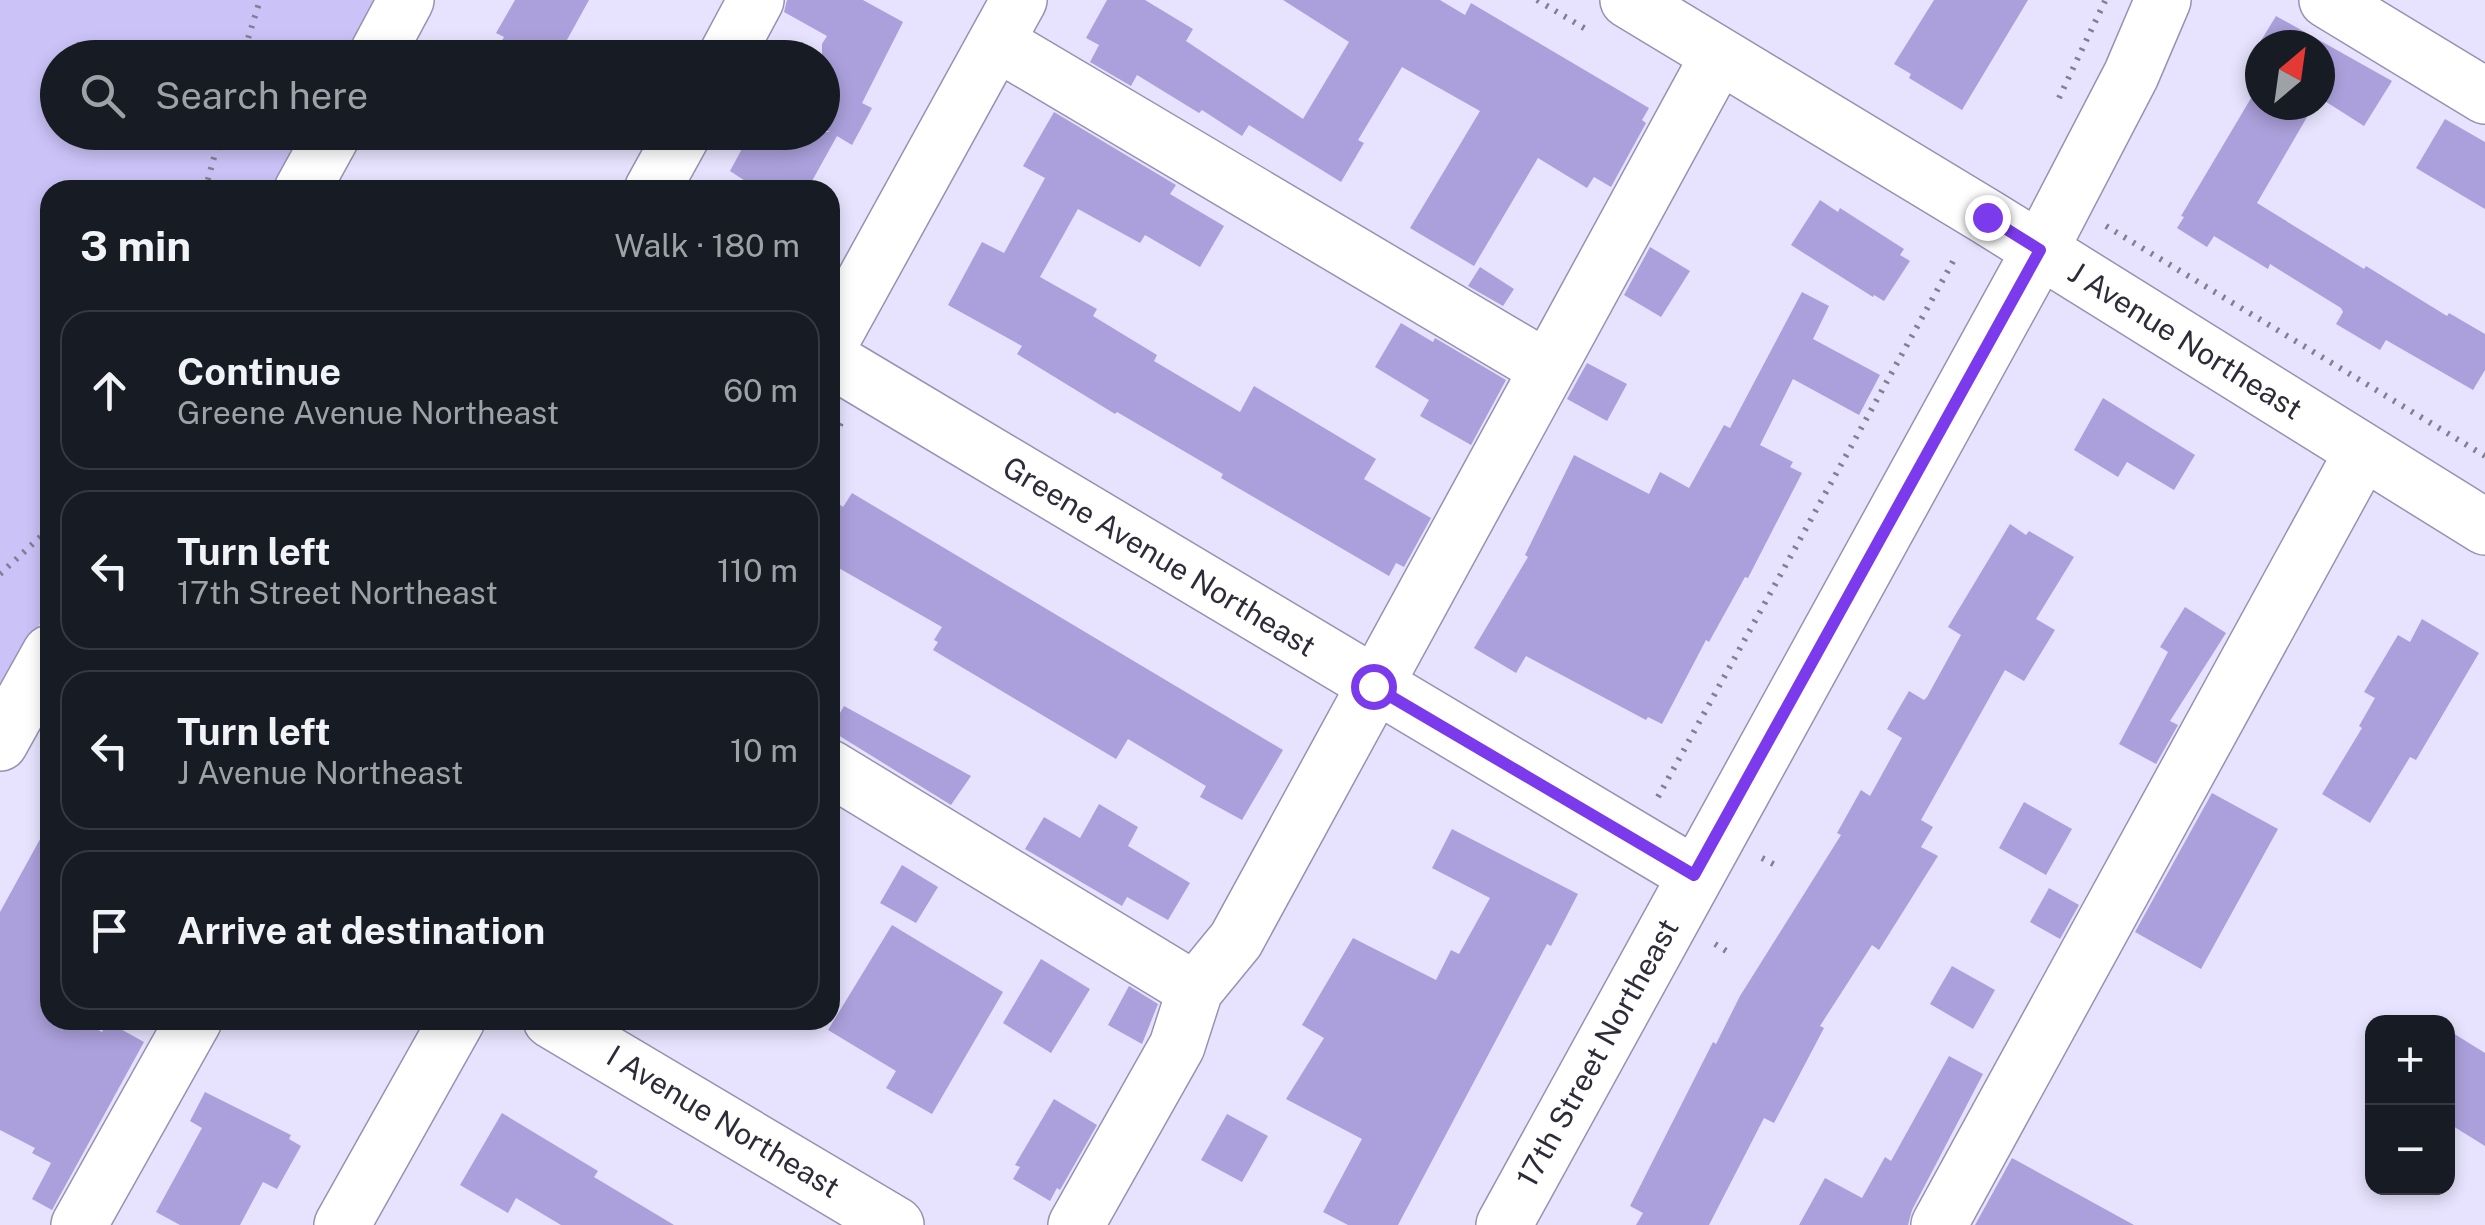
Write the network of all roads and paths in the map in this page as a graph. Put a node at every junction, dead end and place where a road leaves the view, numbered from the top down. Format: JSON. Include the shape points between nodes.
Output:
{"nodes":[{"id":1,"x":260,"y":0,"type":"edge"},
{"id":2,"x":406,"y":0,"type":"edge"},
{"id":3,"x":756,"y":0,"type":"edge"},
{"id":4,"x":1628,"y":0,"type":"edge"},
{"id":5,"x":2105,"y":0,"type":"edge"},
{"id":6,"x":2163,"y":0,"type":"edge"},
{"id":7,"x":2327,"y":0,"type":"edge"},
{"id":8,"x":1008,"y":21,"type":"edge"},
{"id":9,"x":248,"y":40,"type":"edge"},
{"id":10,"x":384,"y":40,"type":"edge"},
{"id":11,"x":735,"y":40,"type":"edge"},
{"id":12,"x":1719,"y":54,"type":"junction"},
{"id":13,"x":2485,"y":96,"type":"edge"},
{"id":14,"x":2051,"y":114,"type":"dead end"},
{"id":15,"x":216,"y":150,"type":"edge"},
{"id":16,"x":324,"y":150,"type":"edge"},
{"id":17,"x":674,"y":150,"type":"edge"},
{"id":18,"x":208,"y":180,"type":"edge"},
{"id":19,"x":308,"y":180,"type":"edge"},
{"id":20,"x":658,"y":180,"type":"edge"},
{"id":21,"x":2092,"y":218,"type":"dead end"},
{"id":22,"x":2040,"y":250,"type":"junction"},
{"id":23,"x":1958,"y":255,"type":"dead end"},
{"id":24,"x":840,"y":326,"type":"edge"},
{"id":25,"x":840,"y":365,"type":"edge"},
{"id":26,"x":1546,"y":368,"type":"junction"},
{"id":27,"x":2362,"y":453,"type":"junction"},
{"id":28,"x":2485,"y":456,"type":"edge"},
{"id":29,"x":2485,"y":527,"type":"edge"},
{"id":30,"x":40,"y":537,"type":"edge"},
{"id":31,"x":0,"y":574,"type":"edge"},
{"id":32,"x":40,"y":680,"type":"edge"},
{"id":33,"x":1373,"y":686,"type":"junction"},
{"id":34,"x":24,"y":722,"type":"edge"},
{"id":35,"x":840,"y":774,"type":"edge"},
{"id":36,"x":1651,"y":809,"type":"dead end"},
{"id":37,"x":1694,"y":875,"type":"junction"},
{"id":38,"x":1195,"y":990,"type":"junction"},
{"id":39,"x":188,"y":1030,"type":"edge"},
{"id":40,"x":451,"y":1030,"type":"edge"},
{"id":41,"x":568,"y":1030,"type":"edge"},
{"id":42,"x":80,"y":1225,"type":"edge"},
{"id":43,"x":342,"y":1225,"type":"edge"},
{"id":44,"x":896,"y":1225,"type":"edge"},
{"id":45,"x":1076,"y":1225,"type":"edge"},
{"id":46,"x":1504,"y":1225,"type":"edge"},
{"id":47,"x":1939,"y":1225,"type":"edge"}],
"edges":[{"from":1,"to":9,"type":"path"},
{"from":2,"to":10,"type":"street"},
{"from":3,"to":11,"type":"street"},
{"from":4,"to":12,"type":"street","name":"J Avenue Northeast"},
{"from":5,"to":14,"type":"path"},
{"from":6,"to":22,"type":"street","name":"17th Street Northeast","via":[[2132,75]]},
{"from":7,"to":13,"type":"street"},
{"from":8,"to":24,"type":"street"},
{"from":8,"to":26,"type":"street"},
{"from":12,"to":22,"type":"street","name":"J Avenue Northeast"},
{"from":12,"to":26,"type":"street"},
{"from":15,"to":18,"type":"path"},
{"from":16,"to":19,"type":"street"},
{"from":17,"to":20,"type":"street"},
{"from":21,"to":28,"type":"path"},
{"from":22,"to":27,"type":"street","name":"J Avenue Northeast"},
{"from":22,"to":37,"type":"street","name":"17th Street Northeast"},
{"from":23,"to":36,"type":"path"},
{"from":25,"to":33,"type":"street","name":"Greene Avenue Northeast"},
{"from":26,"to":33,"type":"street"},
{"from":27,"to":29,"type":"street","name":"J Avenue Northeast"},
{"from":27,"to":47,"type":"street"},
{"from":30,"to":31,"type":"path"},
{"from":32,"to":34,"type":"street"},
{"from":33,"to":37,"type":"street","name":"Greene Avenue Northeast"},
{"from":33,"to":38,"type":"street","via":[[1236,940]]},
{"from":35,"to":38,"type":"street"},
{"from":37,"to":46,"type":"street","name":"17th Street Northeast"},
{"from":38,"to":45,"type":"street","via":[[1177,1046]]},
{"from":39,"to":42,"type":"street"},
{"from":40,"to":43,"type":"street"},
{"from":41,"to":44,"type":"street","name":"I Avenue Northeast"}]}
